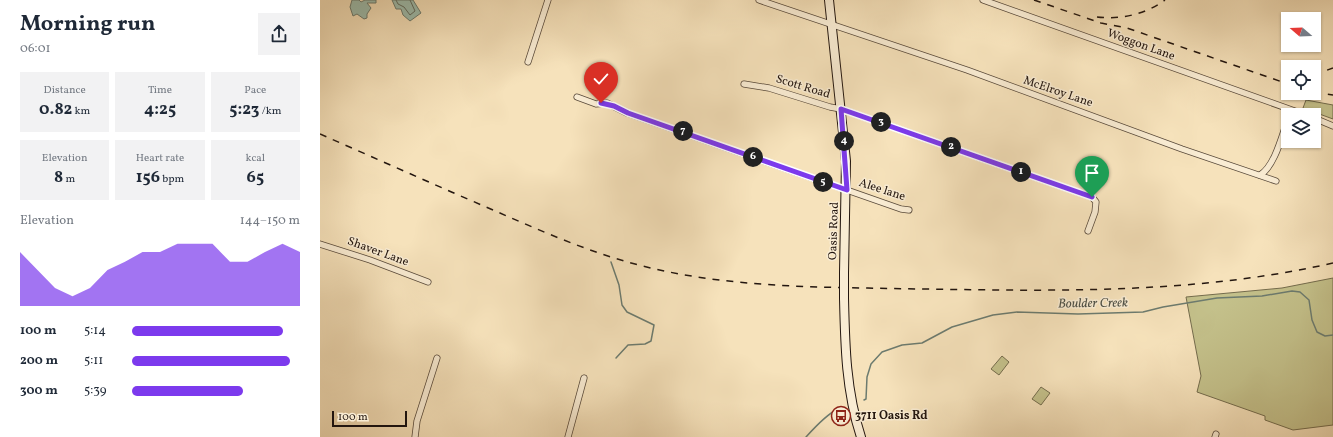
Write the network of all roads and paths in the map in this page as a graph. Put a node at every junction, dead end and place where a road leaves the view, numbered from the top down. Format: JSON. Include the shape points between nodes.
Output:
{"nodes":[{"id":1,"x":548,"y":0,"type":"edge"},
{"id":2,"x":759,"y":0,"type":"edge"},
{"id":3,"x":829,"y":0,"type":"edge"},
{"id":4,"x":983,"y":0,"type":"edge"},
{"id":5,"x":832,"y":25,"type":"junction"},
{"id":6,"x":528,"y":62,"type":"dead end"},
{"id":7,"x":744,"y":84,"type":"dead end"},
{"id":8,"x":577,"y":97,"type":"dead end"},
{"id":9,"x":841,"y":109,"type":"junction"},
{"id":10,"x":1281,"y":109,"type":"edge"},
{"id":11,"x":1321,"y":121,"type":"edge"},
{"id":12,"x":1333,"y":126,"type":"edge"},
{"id":13,"x":1281,"y":137,"type":"edge"},
{"id":14,"x":1260,"y":175,"type":"junction"},
{"id":15,"x":1276,"y":181,"type":"dead end"},
{"id":16,"x":847,"y":190,"type":"junction"},
{"id":17,"x":909,"y":210,"type":"dead end"},
{"id":18,"x":1088,"y":231,"type":"dead end"},
{"id":19,"x":320,"y":244,"type":"edge"},
{"id":20,"x":428,"y":282,"type":"dead end"},
{"id":21,"x":437,"y":358,"type":"dead end"},
{"id":22,"x":584,"y":378,"type":"dead end"},
{"id":23,"x":415,"y":437,"type":"edge"},
{"id":24,"x":568,"y":437,"type":"edge"},
{"id":25,"x":861,"y":437,"type":"edge"}],
"edges":[{"from":1,"to":6,"type":"street"},
{"from":2,"to":5,"type":"street","name":"McElroy Lane"},
{"from":3,"to":5,"type":"main road","name":"Oasis Road"},
{"from":4,"to":10,"type":"street","name":"Woggon Lane"},
{"from":5,"to":9,"type":"main road","name":"Oasis Road"},
{"from":5,"to":14,"type":"street","name":"McElroy Lane","via":[[967,70]]},
{"from":7,"to":9,"type":"street","name":"Scott Road","via":[[769,88]]},
{"from":8,"to":16,"type":"street","name":"Alee lane","via":[[596,104],[607,103],[628,113]]},
{"from":9,"to":16,"type":"main road","name":"Oasis Road"},
{"from":9,"to":18,"type":"street","name":"Scott Road","via":[[1092,197],[1096,202]]},
{"from":11,"to":12,"type":"street"},
{"from":13,"to":14,"type":"street","via":[[1272,161]]},
{"from":14,"to":15,"type":"street","name":"McElroy Lane"},
{"from":16,"to":17,"type":"street","name":"Alee lane"},
{"from":16,"to":25,"type":"main road","name":"Oasis Road","bridge":true,"via":[[844,273],[846,361],[851,400]]},
{"from":19,"to":20,"type":"street","name":"Shaver Lane"},
{"from":21,"to":23,"type":"street","via":[[417,421]]},
{"from":22,"to":24,"type":"street"}]}
